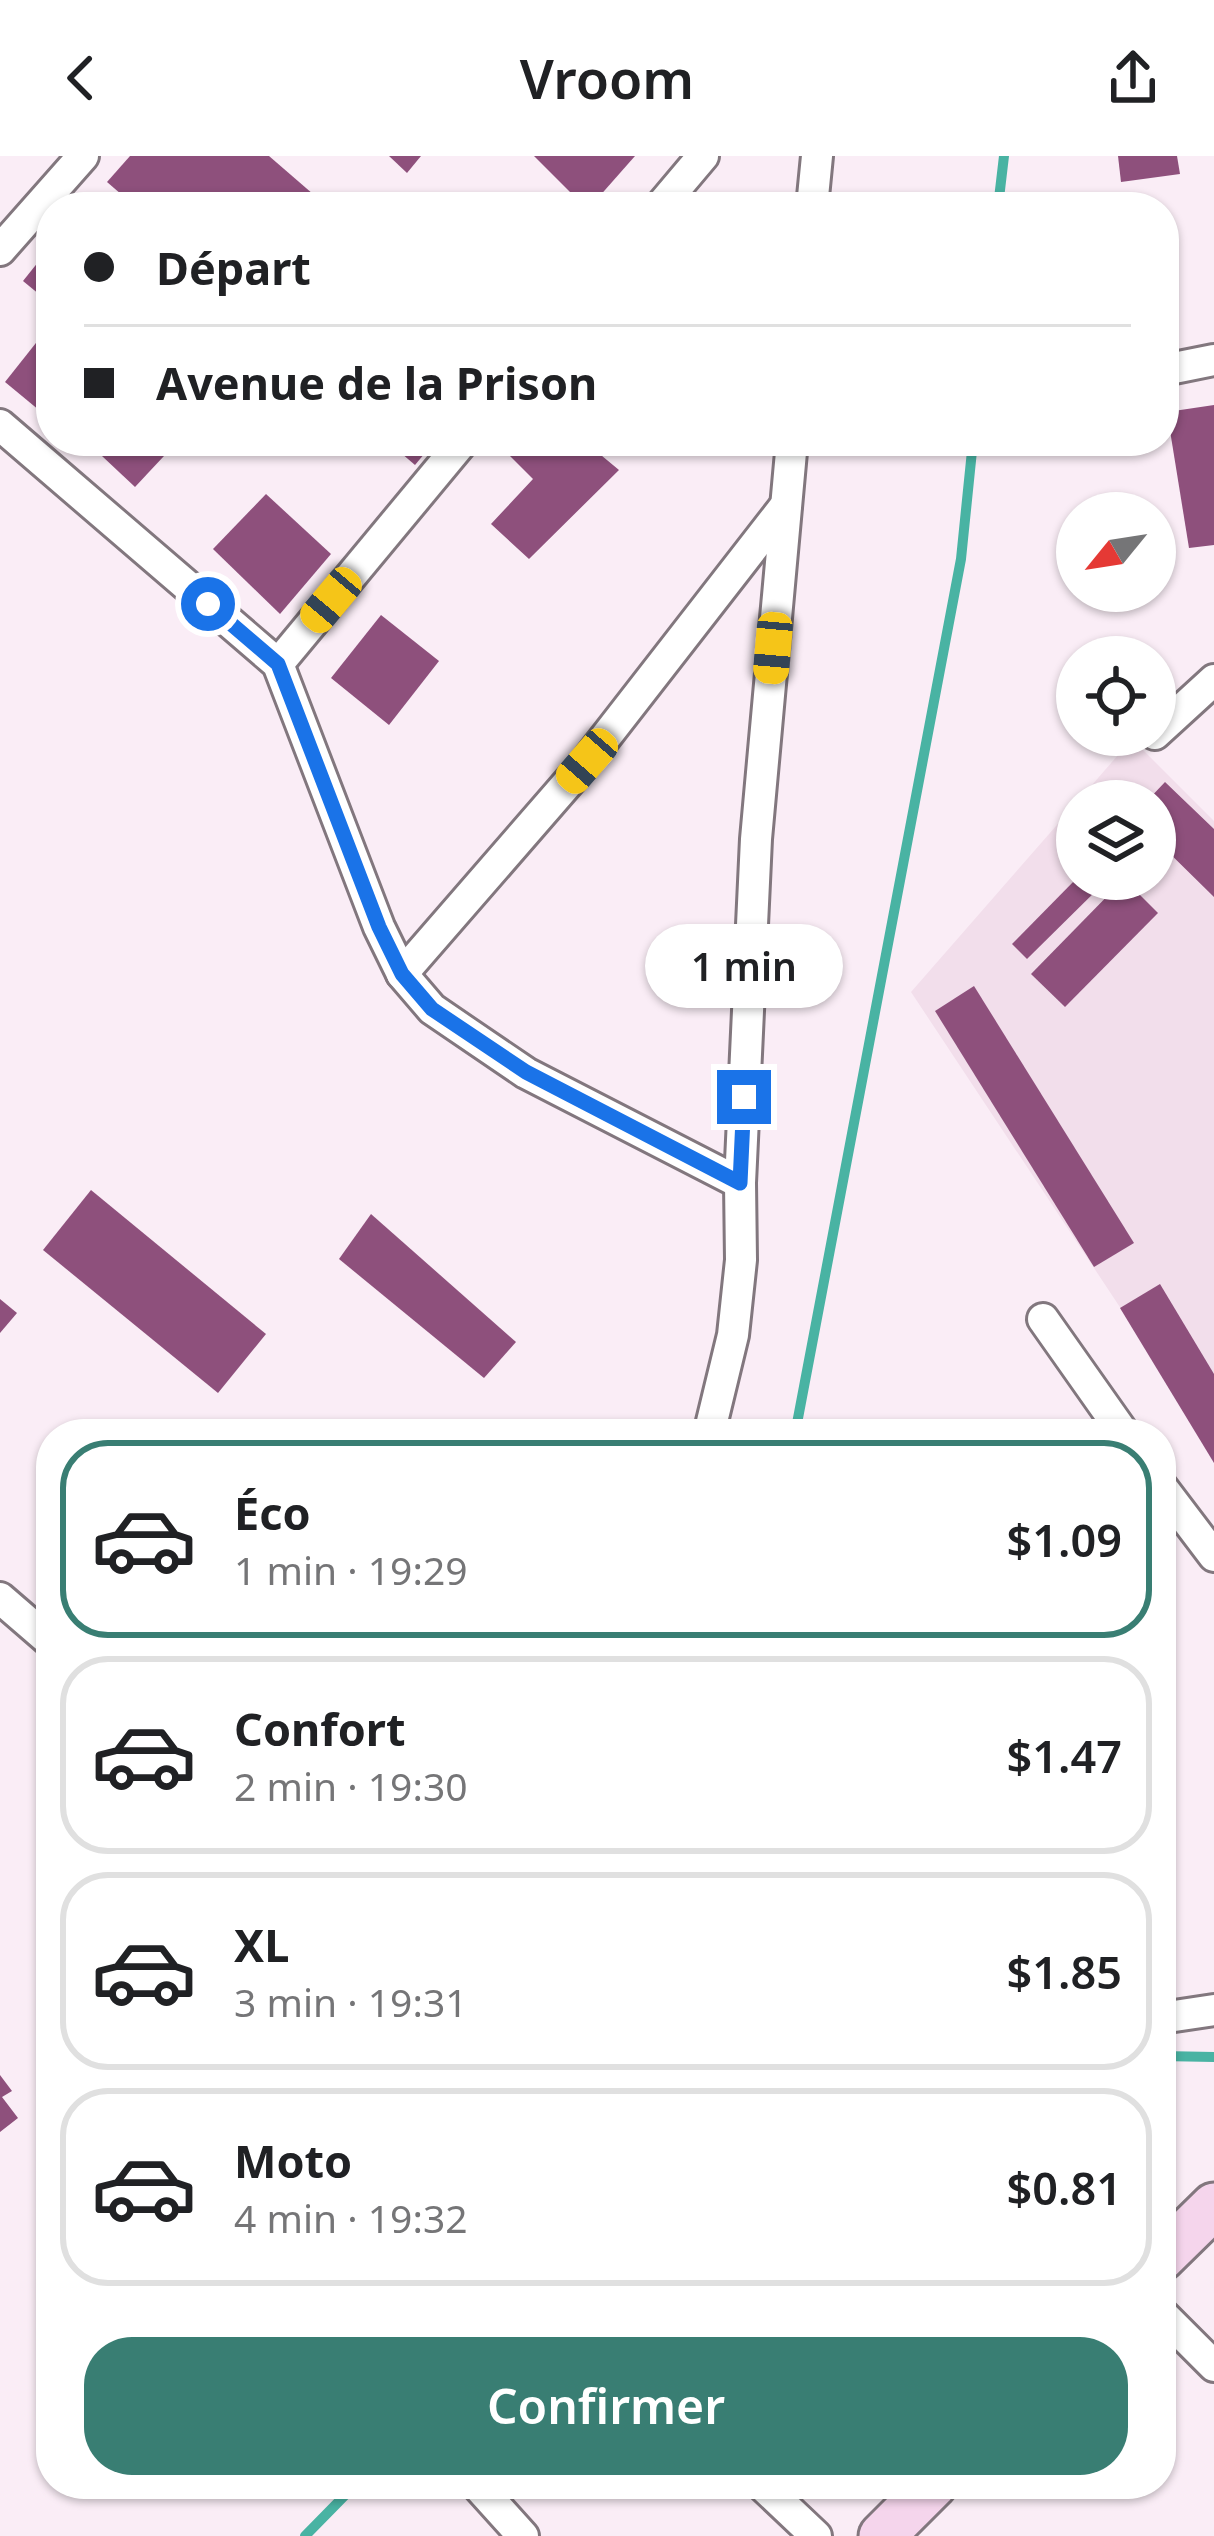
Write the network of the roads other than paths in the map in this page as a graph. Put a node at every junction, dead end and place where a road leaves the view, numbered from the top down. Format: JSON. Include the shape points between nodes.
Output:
{"nodes":[{"id":1,"x":83,"y":156,"type":"edge"},
{"id":2,"x":704,"y":156,"type":"edge"},
{"id":3,"x":817,"y":156,"type":"edge"},
{"id":4,"x":51,"y":192,"type":"edge"},
{"id":5,"x":673,"y":192,"type":"edge"},
{"id":6,"x":813,"y":192,"type":"edge"},
{"id":7,"x":36,"y":209,"type":"edge"},
{"id":8,"x":0,"y":250,"type":"edge"},
{"id":9,"x":1214,"y":360,"type":"edge"},
{"id":10,"x":1179,"y":367,"type":"edge"},
{"id":11,"x":0,"y":425,"type":"edge"},
{"id":12,"x":36,"y":456,"type":"edge"},
{"id":13,"x":36,"y":456,"type":"edge"},
{"id":14,"x":451,"y":456,"type":"edge"},
{"id":15,"x":791,"y":456,"type":"edge"},
{"id":16,"x":786,"y":505,"type":"junction"},
{"id":17,"x":278,"y":664,"type":"junction"},
{"id":18,"x":1214,"y":680,"type":"edge"},
{"id":19,"x":1176,"y":715,"type":"edge"},
{"id":20,"x":402,"y":974,"type":"junction"},
{"id":21,"x":740,"y":1183,"type":"junction"},
{"id":22,"x":1043,"y":1319,"type":"dead end"},
{"id":23,"x":713,"y":1419,"type":"edge"},
{"id":24,"x":1113,"y":1419,"type":"edge"},
{"id":25,"x":1176,"y":1506,"type":"edge"},
{"id":26,"x":1214,"y":1556,"type":"edge"},
{"id":27,"x":0,"y":1598,"type":"edge"},
{"id":28,"x":36,"y":1629,"type":"edge"},
{"id":29,"x":1214,"y":2010,"type":"edge"},
{"id":30,"x":1176,"y":2016,"type":"edge"},
{"id":31,"x":1214,"y":2206,"type":"edge"},
{"id":32,"x":1176,"y":2243,"type":"edge"},
{"id":33,"x":1176,"y":2328,"type":"edge"},
{"id":34,"x":1214,"y":2366,"type":"edge"},
{"id":35,"x":490,"y":2499,"type":"edge"},
{"id":36,"x":776,"y":2499,"type":"edge"},
{"id":37,"x":919,"y":2499,"type":"edge"},
{"id":38,"x":523,"y":2536,"type":"edge"},
{"id":39,"x":817,"y":2536,"type":"edge"},
{"id":40,"x":882,"y":2536,"type":"edge"}],
"edges":[{"from":1,"to":4,"type":"street"},
{"from":2,"to":5,"type":"street"},
{"from":3,"to":6,"type":"street"},
{"from":7,"to":8,"type":"street"},
{"from":9,"to":10,"type":"street"},
{"from":11,"to":12,"type":"street"},
{"from":13,"to":17,"type":"street"},
{"from":14,"to":17,"type":"street"},
{"from":15,"to":16,"type":"street"},
{"from":16,"to":20,"type":"street","via":[[587,761]]},
{"from":16,"to":21,"type":"street","via":[[756,838]]},
{"from":17,"to":20,"type":"street"},
{"from":18,"to":19,"type":"street"},
{"from":20,"to":21,"type":"street","via":[[432,1009],[526,1072]]},
{"from":21,"to":23,"type":"street","via":[[742,1260]]},
{"from":22,"to":24,"type":"street"},
{"from":25,"to":26,"type":"street"},
{"from":27,"to":28,"type":"street"},
{"from":29,"to":30,"type":"street"},
{"from":31,"to":32,"type":"street"},
{"from":33,"to":34,"type":"street"},
{"from":35,"to":38,"type":"street"},
{"from":36,"to":39,"type":"street"},
{"from":37,"to":40,"type":"street"}]}
